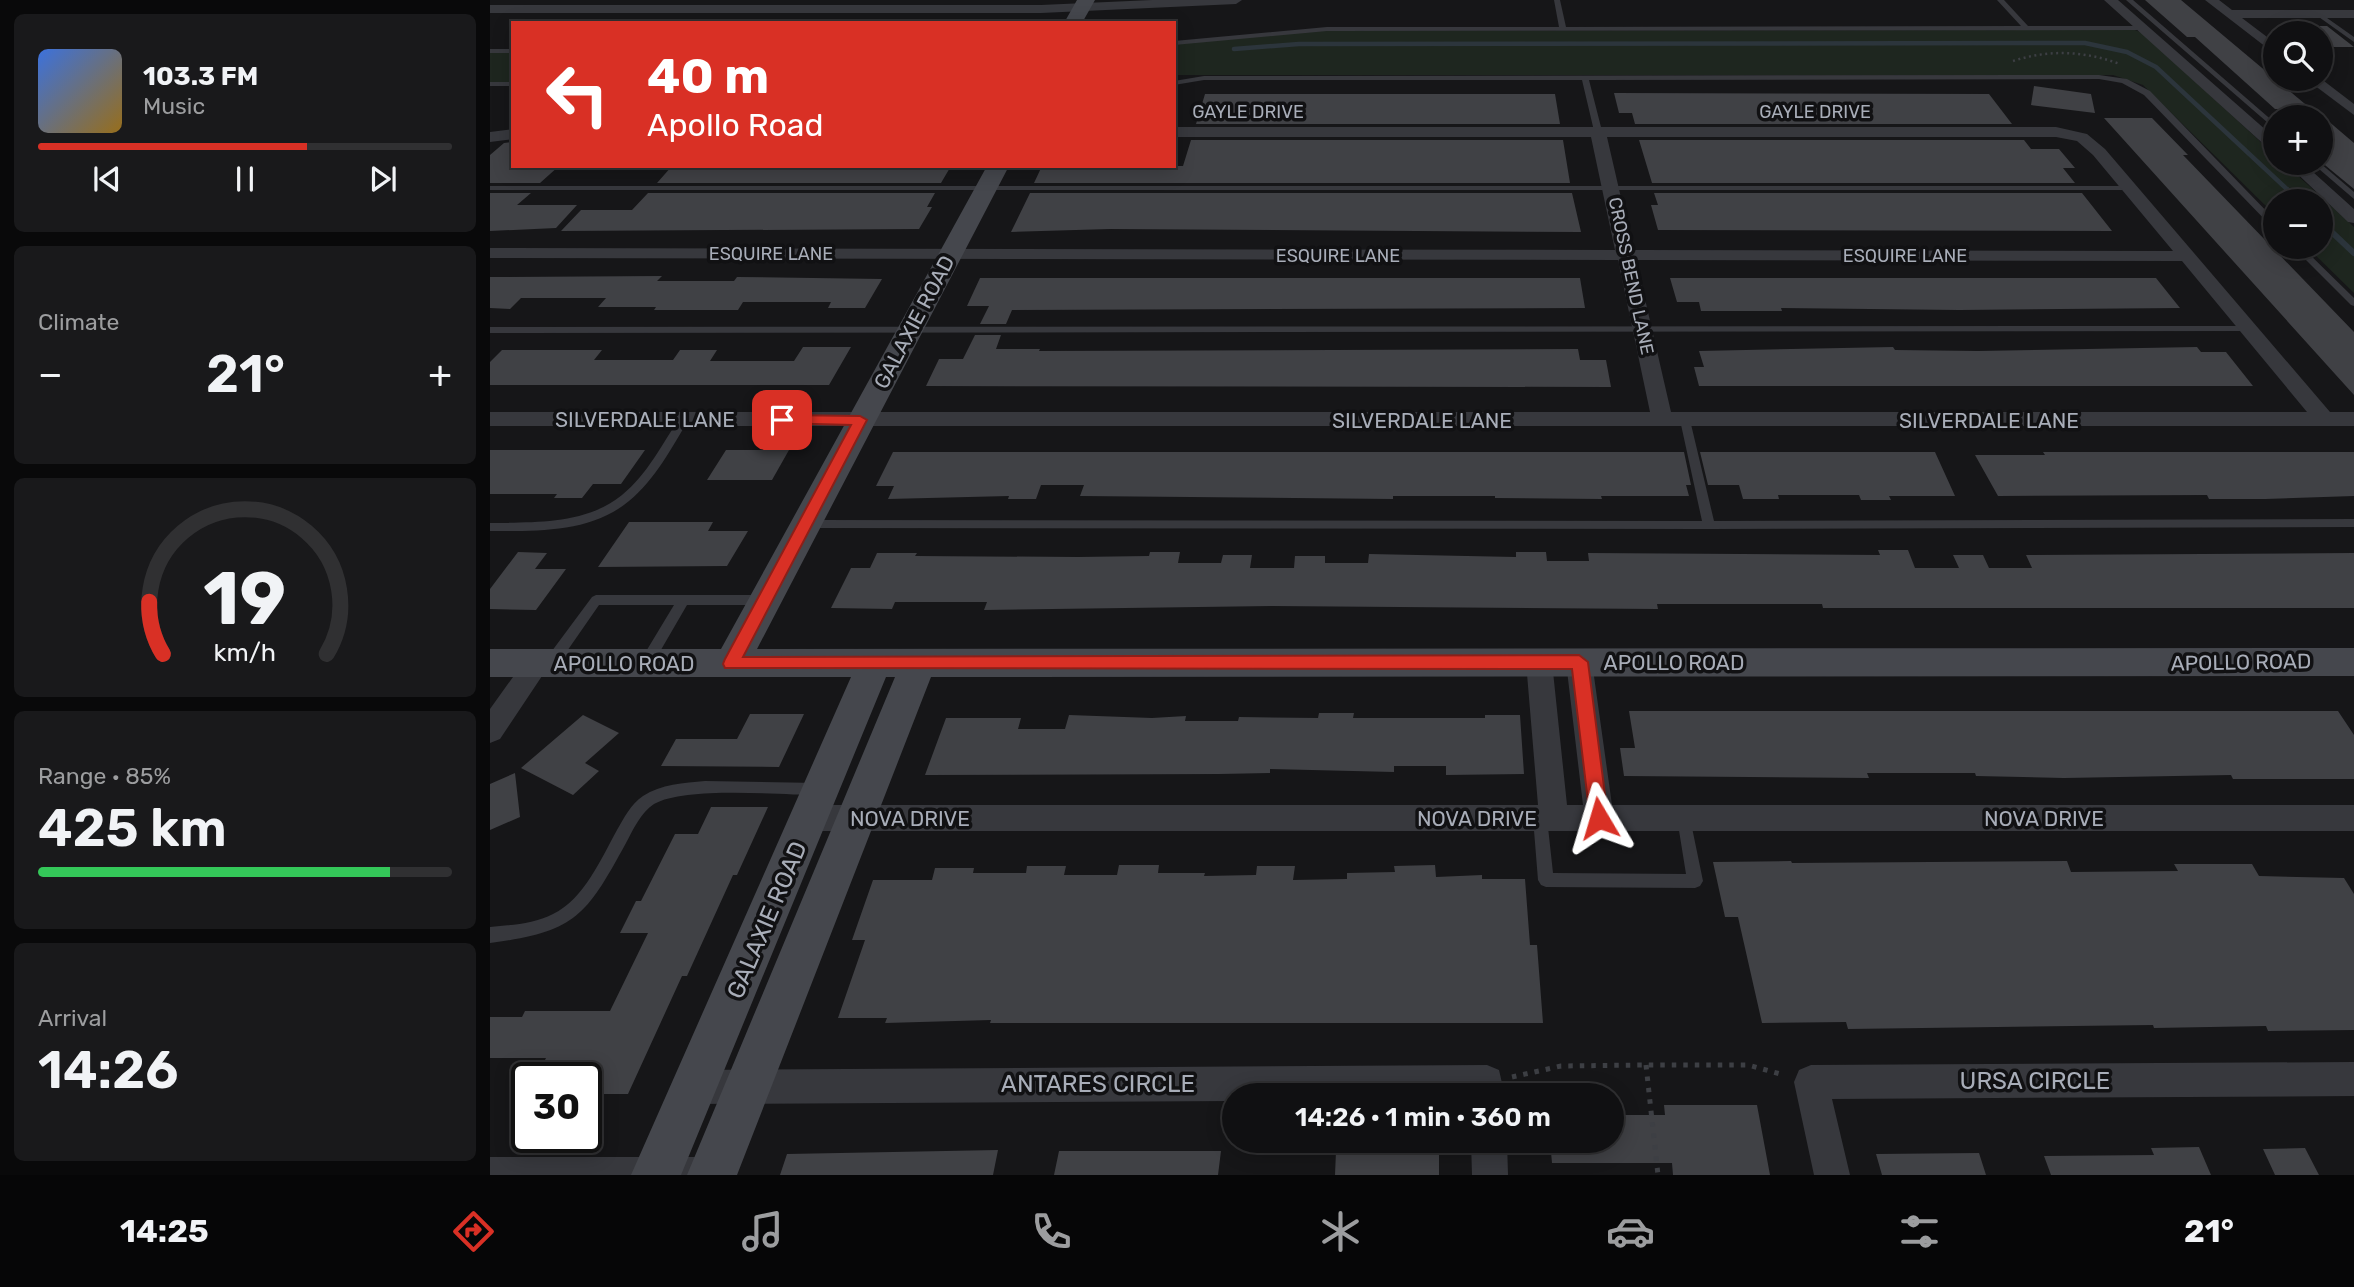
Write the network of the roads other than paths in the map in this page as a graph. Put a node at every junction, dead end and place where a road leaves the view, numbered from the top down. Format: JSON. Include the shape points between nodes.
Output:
{"nodes":[{"id":1,"x":1236,"y":0,"type":"edge"},
{"id":2,"x":1557,"y":0,"type":"edge"},
{"id":3,"x":2000,"y":0,"type":"edge"},
{"id":4,"x":2110,"y":0,"type":"edge"},
{"id":5,"x":2129,"y":0,"type":"edge"},
{"id":6,"x":2211,"y":0,"type":"edge"},
{"id":7,"x":490,"y":9,"type":"edge"},
{"id":8,"x":1080,"y":10,"type":"edge"},
{"id":9,"x":2229,"y":14,"type":"junction"},
{"id":10,"x":2318,"y":14,"type":"junction"},
{"id":11,"x":2354,"y":14,"type":"edge"},
{"id":12,"x":1563,"y":28,"type":"junction"},
{"id":13,"x":2026,"y":28,"type":"junction"},
{"id":14,"x":2143,"y":28,"type":"junction"},
{"id":15,"x":2354,"y":40,"type":"edge"},
{"id":16,"x":2263,"y":41,"type":"edge"},
{"id":17,"x":1176,"y":43,"type":"edge"},
{"id":18,"x":490,"y":51,"type":"edge"},
{"id":19,"x":511,"y":51,"type":"edge"},
{"id":20,"x":1585,"y":78,"type":"junction"},
{"id":21,"x":1176,"y":82,"type":"edge"},
{"id":22,"x":490,"y":84,"type":"edge"},
{"id":23,"x":511,"y":84,"type":"edge"},
{"id":24,"x":2328,"y":91,"type":"edge"},
{"id":25,"x":2354,"y":111,"type":"edge"},
{"id":26,"x":2263,"y":117,"type":"edge"},
{"id":27,"x":1176,"y":131,"type":"edge"},
{"id":28,"x":1598,"y":131,"type":"junction"},
{"id":29,"x":511,"y":134,"type":"edge"},
{"id":30,"x":2263,"y":135,"type":"edge"},
{"id":31,"x":493,"y":136,"type":"edge"},
{"id":32,"x":2307,"y":175,"type":"edge"},
{"id":33,"x":2330,"y":175,"type":"edge"},
{"id":34,"x":993,"y":177,"type":"edge"},
{"id":35,"x":490,"y":188,"type":"edge"},
{"id":36,"x":1612,"y":188,"type":"junction"},
{"id":37,"x":2130,"y":188,"type":"junction"},
{"id":38,"x":2354,"y":196,"type":"edge"},
{"id":39,"x":2263,"y":213,"type":"edge"},
{"id":40,"x":2354,"y":218,"type":"edge"},
{"id":41,"x":490,"y":253,"type":"edge"},
{"id":42,"x":950,"y":254,"type":"junction"},
{"id":43,"x":1628,"y":256,"type":"junction"},
{"id":44,"x":2186,"y":256,"type":"junction"},
{"id":45,"x":2309,"y":259,"type":"edge"},
{"id":46,"x":2354,"y":303,"type":"edge"},
{"id":47,"x":1643,"y":328,"type":"junction"},
{"id":48,"x":909,"y":329,"type":"junction"},
{"id":49,"x":2248,"y":329,"type":"junction"},
{"id":50,"x":490,"y":330,"type":"edge"},
{"id":51,"x":490,"y":419,"type":"edge"},
{"id":52,"x":684,"y":419,"type":"junction"},
{"id":53,"x":2325,"y":419,"type":"junction"},
{"id":54,"x":2354,"y":419,"type":"edge"},
{"id":55,"x":860,"y":420,"type":"junction"},
{"id":56,"x":1662,"y":420,"type":"junction"},
{"id":57,"x":1685,"y":420,"type":"junction"},
{"id":58,"x":2354,"y":523,"type":"edge"},
{"id":59,"x":806,"y":524,"type":"junction"},
{"id":60,"x":1709,"y":525,"type":"junction"},
{"id":61,"x":490,"y":527,"type":"edge"},
{"id":62,"x":683,"y":600,"type":"junction"},
{"id":63,"x":765,"y":600,"type":"junction"},
{"id":64,"x":1539,"y":662,"type":"junction"},
{"id":65,"x":1579,"y":662,"type":"junction"},
{"id":66,"x":2354,"y":662,"type":"edge"},
{"id":67,"x":490,"y":663,"type":"edge"},
{"id":68,"x":544,"y":663,"type":"junction"},
{"id":69,"x":646,"y":663,"type":"junction"},
{"id":70,"x":919,"y":663,"type":"junction"},
{"id":71,"x":731,"y":664,"type":"junction"},
{"id":72,"x":874,"y":664,"type":"junction"},
{"id":73,"x":490,"y":731,"type":"edge"},
{"id":74,"x":816,"y":803,"type":"junction"},
{"id":75,"x":854,"y":818,"type":"junction"},
{"id":76,"x":1547,"y":818,"type":"junction"},
{"id":77,"x":1599,"y":818,"type":"junction"},
{"id":78,"x":1684,"y":818,"type":"junction"},
{"id":79,"x":2354,"y":818,"type":"edge"},
{"id":80,"x":490,"y":935,"type":"edge"},
{"id":81,"x":2354,"y":1079,"type":"edge"},
{"id":82,"x":746,"y":1085,"type":"junction"},
{"id":83,"x":695,"y":1087,"type":"junction"},
{"id":84,"x":1222,"y":1088,"type":"edge"},
{"id":85,"x":1489,"y":1153,"type":"edge"},
{"id":86,"x":490,"y":1174,"type":"edge"},
{"id":87,"x":656,"y":1175,"type":"edge"},
{"id":88,"x":702,"y":1175,"type":"edge"},
{"id":89,"x":712,"y":1175,"type":"edge"},
{"id":90,"x":1490,"y":1175,"type":"edge"},
{"id":91,"x":1832,"y":1175,"type":"edge"}],
"edges":[{"from":1,"to":8,"type":"street"},
{"from":2,"to":12,"type":"lane"},
{"from":3,"to":13,"type":"lane"},
{"from":4,"to":14,"type":"street"},
{"from":5,"to":26,"type":"lane"},
{"from":6,"to":9,"type":"street"},
{"from":7,"to":8,"type":"street"},
{"from":9,"to":10,"type":"street"},
{"from":9,"to":16,"type":"street"},
{"from":10,"to":11,"type":"street"},
{"from":10,"to":15,"type":"lane"},
{"from":12,"to":13,"type":"lane"},
{"from":12,"to":17,"type":"lane","via":[[1327,29]]},
{"from":13,"to":14,"type":"lane"},
{"from":14,"to":30,"type":"street"},
{"from":18,"to":19,"type":"lane"},
{"from":20,"to":21,"type":"lane"},
{"from":20,"to":28,"type":"lane"},
{"from":20,"to":39,"type":"lane","via":[[2072,77],[2124,81],[2147,93]]},
{"from":22,"to":23,"type":"lane"},
{"from":24,"to":25,"type":"street"},
{"from":27,"to":28,"type":"street","name":"GAYLE DRIVE"},
{"from":28,"to":36,"type":"street","name":"CROSS BEND LANE"},
{"from":28,"to":37,"type":"street","name":"GAYLE DRIVE","via":[[2056,132],[2082,137]]},
{"from":29,"to":31,"type":"street"},
{"from":32,"to":40,"type":"street"},
{"from":33,"to":38,"type":"lane"},
{"from":34,"to":35,"type":"lane"},
{"from":34,"to":36,"type":"lane"},
{"from":34,"to":42,"type":"street","name":"GALAXIE ROAD"},
{"from":36,"to":37,"type":"lane"},
{"from":36,"to":43,"type":"street","name":"CROSS BEND LANE"},
{"from":37,"to":44,"type":"street","name":"GAYLE DRIVE"},
{"from":41,"to":42,"type":"street","name":"ESQUIRE LANE"},
{"from":42,"to":43,"type":"street","name":"ESQUIRE LANE"},
{"from":42,"to":48,"type":"street","name":"GALAXIE ROAD"},
{"from":43,"to":44,"type":"street","name":"ESQUIRE LANE"},
{"from":43,"to":47,"type":"street","name":"CROSS BEND LANE"},
{"from":44,"to":49,"type":"street","name":"GAYLE DRIVE"},
{"from":45,"to":46,"type":"lane"},
{"from":47,"to":48,"type":"lane"},
{"from":47,"to":49,"type":"lane"},
{"from":47,"to":56,"type":"street","name":"CROSS BEND LANE"},
{"from":48,"to":50,"type":"lane"},
{"from":48,"to":55,"type":"street","name":"GALAXIE ROAD"},
{"from":49,"to":53,"type":"street","name":"GAYLE DRIVE"},
{"from":51,"to":52,"type":"street","name":"SILVERDALE LANE"},
{"from":52,"to":55,"type":"street","name":"SILVERDALE LANE"},
{"from":52,"to":61,"type":"lane","via":[[635,488],[607,509],[564,523]]},
{"from":53,"to":54,"type":"street","name":"SILVERDALE LANE"},
{"from":53,"to":57,"type":"street","name":"SILVERDALE LANE"},
{"from":55,"to":56,"type":"street","name":"SILVERDALE LANE"},
{"from":55,"to":59,"type":"street","name":"GALAXIE ROAD"},
{"from":56,"to":57,"type":"street","name":"SILVERDALE LANE"},
{"from":57,"to":60,"type":"lane"},
{"from":58,"to":60,"type":"lane"},
{"from":59,"to":60,"type":"lane"},
{"from":59,"to":63,"type":"street","name":"GALAXIE ROAD"},
{"from":62,"to":63,"type":"lane"},
{"from":62,"to":68,"type":"lane","via":[[596,600]]},
{"from":62,"to":69,"type":"lane"},
{"from":63,"to":71,"type":"street","name":"GALAXIE ROAD"},
{"from":64,"to":65,"type":"street","name":"APOLLO ROAD"},
{"from":64,"to":70,"type":"street","name":"APOLLO ROAD"},
{"from":64,"to":76,"type":"street"},
{"from":65,"to":66,"type":"street","name":"APOLLO ROAD"},
{"from":65,"to":77,"type":"street"},
{"from":67,"to":68,"type":"street","name":"APOLLO ROAD"},
{"from":68,"to":69,"type":"street","name":"APOLLO ROAD"},
{"from":68,"to":73,"type":"street"},
{"from":69,"to":71,"type":"street","name":"APOLLO ROAD"},
{"from":70,"to":72,"type":"street","name":"APOLLO ROAD"},
{"from":70,"to":75,"type":"street","name":"GALAXIE ROAD"},
{"from":71,"to":72,"type":"street","name":"APOLLO ROAD"},
{"from":72,"to":74,"type":"street","name":"GALAXIE ROAD"},
{"from":74,"to":75,"type":"street","name":"NOVA DRIVE"},
{"from":74,"to":80,"type":"lane","via":[[674,789],[649,800],[631,820],[587,895],[566,918],[533,931]]},
{"from":74,"to":83,"type":"street","name":"GALAXIE ROAD"},
{"from":75,"to":76,"type":"street","name":"NOVA DRIVE"},
{"from":75,"to":82,"type":"street","name":"GALAXIE ROAD"},
{"from":76,"to":77,"type":"street","name":"NOVA DRIVE"},
{"from":76,"to":78,"type":"lane","via":[[1546,880],[1695,881]]},
{"from":77,"to":78,"type":"street","name":"NOVA DRIVE"},
{"from":78,"to":79,"type":"street","name":"NOVA DRIVE"},
{"from":81,"to":91,"type":"street","name":"URSA CIRCLE","via":[[1811,1082]]},
{"from":82,"to":83,"type":"street","name":"ANTARES CIRCLE"},
{"from":82,"to":84,"type":"street","name":"ANTARES CIRCLE"},
{"from":82,"to":89,"type":"street","name":"GALAXIE ROAD"},
{"from":83,"to":87,"type":"street","name":"GALAXIE ROAD"},
{"from":85,"to":90,"type":"street"},
{"from":86,"to":87,"type":"street"},
{"from":87,"to":88,"type":"street"}]}
